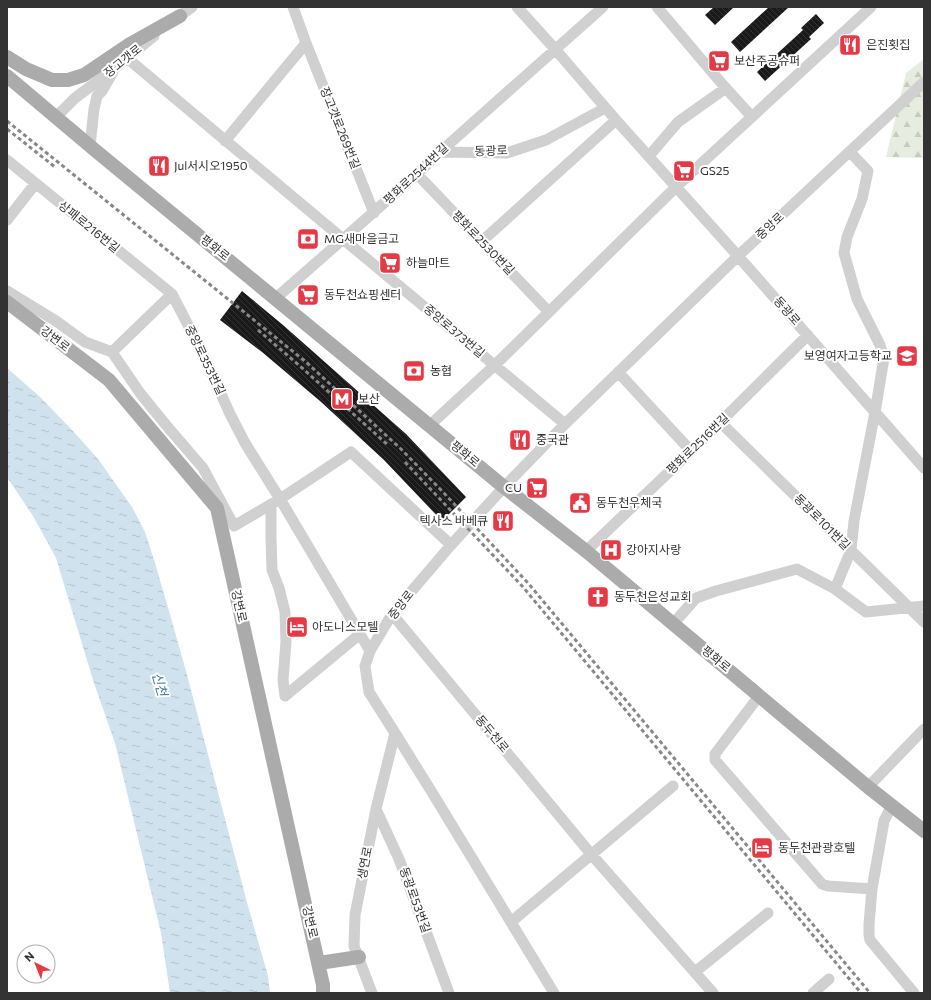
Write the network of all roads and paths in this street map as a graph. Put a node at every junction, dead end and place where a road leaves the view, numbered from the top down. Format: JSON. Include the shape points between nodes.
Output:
{"nodes":[{"id":1,"x":192,"y":7,"type":"edge"},
{"id":2,"x":293,"y":7,"type":"edge"},
{"id":3,"x":517,"y":7,"type":"edge"},
{"id":4,"x":603,"y":7,"type":"edge"},
{"id":5,"x":657,"y":7,"type":"edge"},
{"id":6,"x":871,"y":7,"type":"edge"},
{"id":7,"x":180,"y":16,"type":"junction"},
{"id":8,"x":306,"y":43,"type":"junction"},
{"id":9,"x":555,"y":49,"type":"junction"},
{"id":10,"x":7,"y":58,"type":"edge"},
{"id":11,"x":127,"y":58,"type":"junction"},
{"id":12,"x":114,"y":68,"type":"junction"},
{"id":13,"x":7,"y":76,"type":"edge"},
{"id":14,"x":924,"y":82,"type":"edge"},
{"id":15,"x":726,"y":88,"type":"junction"},
{"id":16,"x":605,"y":108,"type":"junction"},
{"id":17,"x":56,"y":116,"type":"junction"},
{"id":18,"x":752,"y":117,"type":"junction"},
{"id":19,"x":616,"y":120,"type":"junction"},
{"id":20,"x":225,"y":141,"type":"junction"},
{"id":21,"x":90,"y":146,"type":"junction"},
{"id":22,"x":440,"y":152,"type":"junction"},
{"id":23,"x":850,"y":152,"type":"junction"},
{"id":24,"x":649,"y":156,"type":"junction"},
{"id":25,"x":7,"y":160,"type":"edge"},
{"id":26,"x":418,"y":174,"type":"junction"},
{"id":27,"x":35,"y":184,"type":"junction"},
{"id":28,"x":677,"y":186,"type":"junction"},
{"id":29,"x":374,"y":212,"type":"junction"},
{"id":30,"x":7,"y":220,"type":"edge"},
{"id":31,"x":343,"y":240,"type":"junction"},
{"id":32,"x":481,"y":242,"type":"junction"},
{"id":33,"x":738,"y":256,"type":"junction"},
{"id":34,"x":7,"y":291,"type":"edge"},
{"id":35,"x":172,"y":294,"type":"junction"},
{"id":36,"x":276,"y":298,"type":"junction"},
{"id":37,"x":7,"y":302,"type":"edge"},
{"id":38,"x":548,"y":312,"type":"junction"},
{"id":39,"x":808,"y":335,"type":"junction"},
{"id":40,"x":112,"y":352,"type":"junction"},
{"id":41,"x":495,"y":365,"type":"junction"},
{"id":42,"x":618,"y":372,"type":"junction"},
{"id":43,"x":875,"y":412,"type":"junction"},
{"id":44,"x":720,"y":422,"type":"junction"},
{"id":45,"x":565,"y":424,"type":"junction"},
{"id":46,"x":430,"y":425,"type":"junction"},
{"id":47,"x":691,"y":451,"type":"junction"},
{"id":48,"x":924,"y":468,"type":"edge"},
{"id":49,"x":504,"y":487,"type":"junction"},
{"id":50,"x":275,"y":502,"type":"junction"},
{"id":51,"x":451,"y":546,"type":"junction"},
{"id":52,"x":851,"y":550,"type":"junction"},
{"id":53,"x":586,"y":551,"type":"junction"},
{"id":54,"x":835,"y":589,"type":"junction"},
{"id":55,"x":924,"y":606,"type":"edge"},
{"id":56,"x":910,"y":608,"type":"junction"},
{"id":57,"x":392,"y":614,"type":"junction"},
{"id":58,"x":924,"y":622,"type":"edge"},
{"id":59,"x":673,"y":624,"type":"junction"},
{"id":60,"x":360,"y":634,"type":"junction"},
{"id":61,"x":370,"y":651,"type":"junction"},
{"id":62,"x":759,"y":696,"type":"junction"},
{"id":63,"x":395,"y":733,"type":"junction"},
{"id":64,"x":922,"y":733,"type":"edge"},
{"id":65,"x":673,"y":786,"type":"dead end"},
{"id":66,"x":868,"y":787,"type":"junction"},
{"id":67,"x":892,"y":805,"type":"junction"},
{"id":68,"x":376,"y":809,"type":"junction"},
{"id":69,"x":924,"y":831,"type":"edge"},
{"id":70,"x":592,"y":854,"type":"junction"},
{"id":71,"x":872,"y":888,"type":"junction"},
{"id":72,"x":768,"y":913,"type":"dead end"},
{"id":73,"x":511,"y":922,"type":"junction"},
{"id":74,"x":359,"y":957,"type":"junction"},
{"id":75,"x":319,"y":964,"type":"junction"},
{"id":76,"x":695,"y":972,"type":"junction"},
{"id":77,"x":829,"y":980,"type":"dead end"},
{"id":78,"x":323,"y":993,"type":"edge"},
{"id":79,"x":372,"y":993,"type":"edge"},
{"id":80,"x":449,"y":993,"type":"edge"},
{"id":81,"x":554,"y":993,"type":"edge"},
{"id":82,"x":713,"y":993,"type":"edge"},
{"id":83,"x":813,"y":993,"type":"edge"},
{"id":84,"x":914,"y":993,"type":"edge"}],
"edges":[{"from":1,"to":7,"type":"street","name":"장고갯로"},
{"from":2,"to":8,"type":"street","name":"장고갯로269번길"},
{"from":3,"to":9,"type":"street","name":"동광로"},
{"from":4,"to":9,"type":"street","name":"평화로2544번길"},
{"from":5,"to":15,"type":"street"},
{"from":6,"to":18,"type":"street"},
{"from":7,"to":10,"type":"main road","via":[[130,44],[84,75],[68,80],[52,80]]},
{"from":7,"to":11,"type":"street","name":"장고갯로"},
{"from":8,"to":20,"type":"street"},
{"from":8,"to":29,"type":"street","name":"장고갯로269번길"},
{"from":9,"to":16,"type":"street","name":"동광로"},
{"from":9,"to":22,"type":"street","name":"평화로2544번길"},
{"from":11,"to":12,"type":"street","name":"장고갯로"},
{"from":11,"to":20,"type":"street","name":"중앙로373번길"},
{"from":12,"to":17,"type":"street","name":"장고갯로"},
{"from":12,"to":21,"type":"street","via":[[97,96]]},
{"from":13,"to":17,"type":"main road","name":"평화로"},
{"from":14,"to":23,"type":"street","name":"중앙로"},
{"from":15,"to":18,"type":"street"},
{"from":15,"to":24,"type":"street","via":[[678,122]]},
{"from":16,"to":19,"type":"street","name":"동광로"},
{"from":16,"to":22,"type":"street","name":"동광로","via":[[546,140],[507,153]]},
{"from":17,"to":21,"type":"main road","name":"평화로"},
{"from":18,"to":28,"type":"street"},
{"from":19,"to":24,"type":"street","name":"동광로"},
{"from":19,"to":32,"type":"street"},
{"from":20,"to":31,"type":"street","name":"중앙로373번길"},
{"from":21,"to":36,"type":"main road","name":"평화로"},
{"from":22,"to":26,"type":"street","name":"평화로2544번길"},
{"from":23,"to":33,"type":"street","name":"중앙로"},
{"from":23,"to":43,"type":"street","via":[[868,171],[862,199],[847,237],[844,253],[857,299],[884,358]]},
{"from":24,"to":28,"type":"street","name":"동광로"},
{"from":25,"to":27,"type":"street","name":"상패로216번길"},
{"from":26,"to":29,"type":"street","name":"평화로2544번길"},
{"from":26,"to":32,"type":"street","name":"평화로2530번길"},
{"from":27,"to":30,"type":"street"},
{"from":27,"to":35,"type":"street","name":"상패로216번길"},
{"from":28,"to":33,"type":"street","name":"동광로"},
{"from":28,"to":38,"type":"street"},
{"from":29,"to":31,"type":"street","name":"평화로2544번길"},
{"from":31,"to":36,"type":"street","name":"평화로2544번길"},
{"from":31,"to":41,"type":"street","name":"중앙로373번길"},
{"from":32,"to":38,"type":"street","name":"평화로2530번길"},
{"from":33,"to":39,"type":"street","name":"동광로"},
{"from":33,"to":42,"type":"street","name":"중앙로"},
{"from":34,"to":40,"type":"street","via":[[85,342]]},
{"from":35,"to":40,"type":"street"},
{"from":35,"to":50,"type":"street","name":"중앙로353번길"},
{"from":36,"to":46,"type":"main road","name":"평화로"},
{"from":37,"to":75,"type":"main road","name":"강변로","via":[[109,380],[216,508]]},
{"from":38,"to":41,"type":"street"},
{"from":39,"to":43,"type":"street","name":"동광로"},
{"from":39,"to":44,"type":"street","name":"평화로2516번길"},
{"from":40,"to":50,"type":"street","via":[[140,393],[203,468],[234,526]]},
{"from":41,"to":45,"type":"street","name":"중앙로373번길"},
{"from":41,"to":46,"type":"street"},
{"from":42,"to":45,"type":"street","name":"중앙로"},
{"from":42,"to":47,"type":"street"},
{"from":43,"to":48,"type":"street","name":"동광로"},
{"from":43,"to":52,"type":"street","via":[[854,521]]},
{"from":44,"to":47,"type":"street","name":"평화로2516번길"},
{"from":44,"to":52,"type":"street","name":"동광로101번길"},
{"from":45,"to":49,"type":"street","name":"중앙로"},
{"from":46,"to":49,"type":"main road","name":"평화로"},
{"from":47,"to":53,"type":"street","name":"평화로2516번길"},
{"from":49,"to":51,"type":"street","name":"중앙로"},
{"from":49,"to":53,"type":"main road","name":"평화로"},
{"from":50,"to":51,"type":"street","via":[[351,452]]},
{"from":50,"to":60,"type":"street","name":"중앙로353번길"},
{"from":50,"to":60,"type":"street","via":[[271,538],[272,570],[285,612],[285,696]]},
{"from":51,"to":57,"type":"street","name":"중앙로"},
{"from":52,"to":54,"type":"street"},
{"from":52,"to":56,"type":"street","name":"동광로101번길"},
{"from":53,"to":59,"type":"main road","name":"평화로"},
{"from":54,"to":56,"type":"street","via":[[866,612]]},
{"from":54,"to":59,"type":"street","via":[[797,570],[696,598]]},
{"from":55,"to":56,"type":"street"},
{"from":56,"to":58,"type":"street","name":"동광로101번길"},
{"from":57,"to":61,"type":"street","name":"중앙로"},
{"from":57,"to":70,"type":"street","name":"동두천로"},
{"from":59,"to":62,"type":"main road","name":"평화로"},
{"from":60,"to":61,"type":"street","name":"중앙로353번길"},
{"from":61,"to":63,"type":"street","name":"중앙로","via":[[365,666],[369,692]]},
{"from":62,"to":66,"type":"main road","name":"평화로"},
{"from":62,"to":71,"type":"street","via":[[715,754],[715,760],[822,884]]},
{"from":63,"to":68,"type":"street","name":"생연로"},
{"from":63,"to":73,"type":"street","name":"중앙로"},
{"from":64,"to":66,"type":"street"},
{"from":65,"to":70,"type":"street"},
{"from":66,"to":67,"type":"main road","name":"평화로"},
{"from":67,"to":69,"type":"main road","name":"평화로"},
{"from":67,"to":71,"type":"street","via":[[884,821]]},
{"from":68,"to":74,"type":"street","name":"생연로","via":[[355,915],[354,946]]},
{"from":68,"to":80,"type":"street","name":"동광로53번길","via":[[399,859]]},
{"from":70,"to":73,"type":"street"},
{"from":70,"to":76,"type":"street","name":"동두천로"},
{"from":71,"to":84,"type":"street","via":[[868,931],[870,940]]},
{"from":72,"to":76,"type":"street"},
{"from":73,"to":81,"type":"street","name":"중앙로"},
{"from":74,"to":75,"type":"main road"},
{"from":74,"to":79,"type":"street","name":"생연로"},
{"from":75,"to":78,"type":"main road","name":"강변로","via":[[324,985]]},
{"from":76,"to":82,"type":"street","name":"동두천로"},
{"from":77,"to":83,"type":"street"}]}
